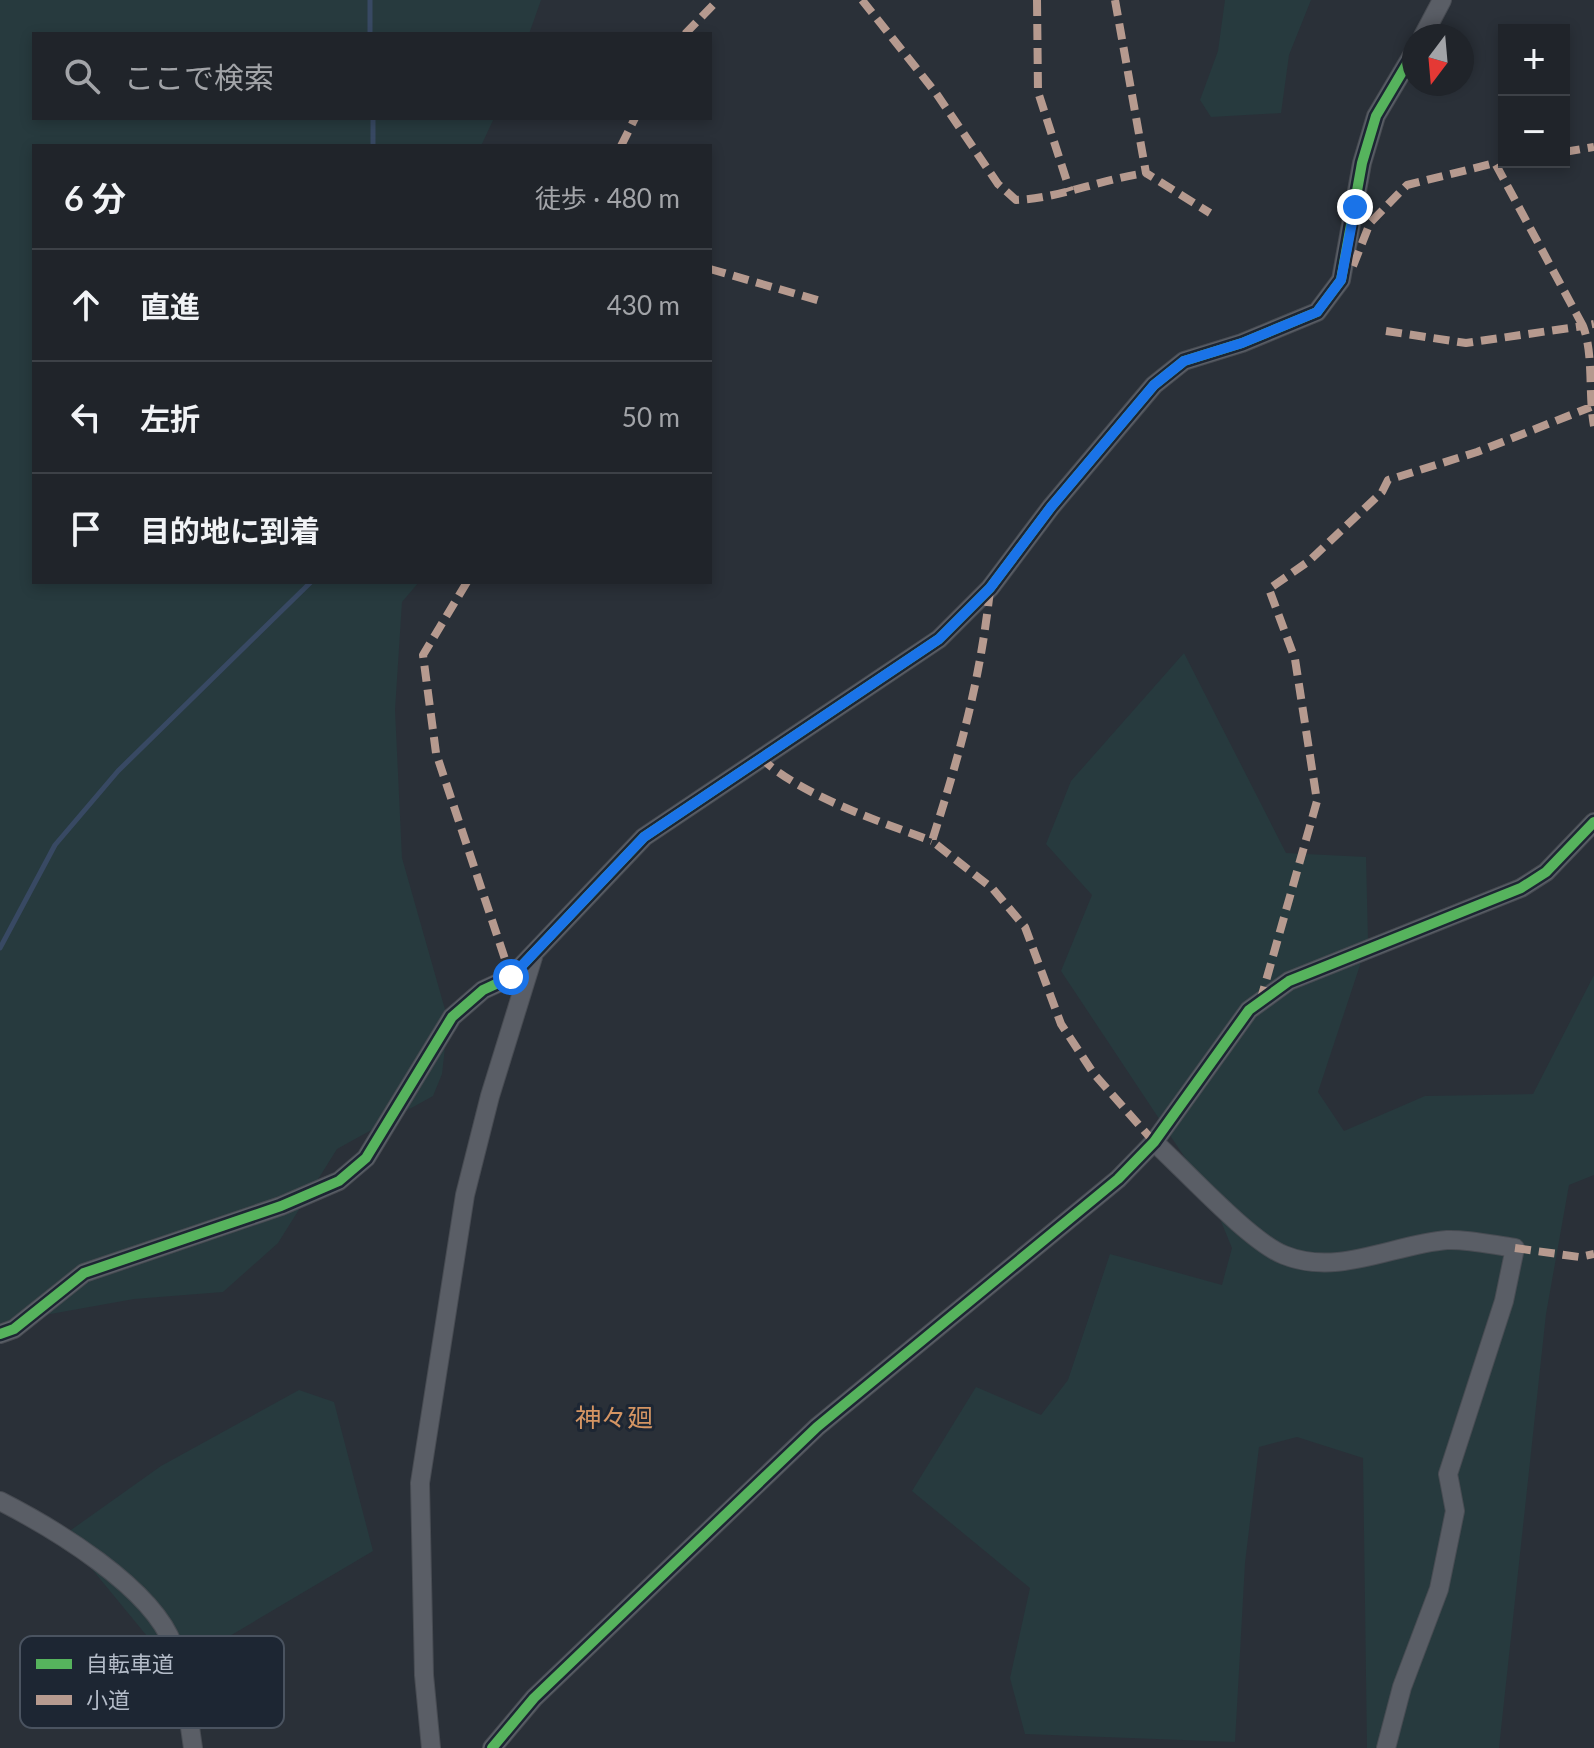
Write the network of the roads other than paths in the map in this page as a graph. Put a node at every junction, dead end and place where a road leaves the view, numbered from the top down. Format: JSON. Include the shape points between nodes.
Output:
{"nodes":[{"id":1,"x":1442,"y":0,"type":"edge"},
{"id":2,"x":1429,"y":24,"type":"edge"},
{"id":3,"x":1402,"y":72,"type":"edge"},
{"id":4,"x":1594,"y":822,"type":"edge"},
{"id":5,"x":535,"y":950,"type":"junction"},
{"id":6,"x":1154,"y":1142,"type":"junction"},
{"id":7,"x":0,"y":1334,"type":"edge"},
{"id":8,"x":0,"y":1501,"type":"edge"},
{"id":9,"x":168,"y":1636,"type":"edge"},
{"id":10,"x":189,"y":1728,"type":"edge"},
{"id":11,"x":193,"y":1748,"type":"edge"},
{"id":12,"x":431,"y":1748,"type":"edge"},
{"id":13,"x":492,"y":1748,"type":"edge"},
{"id":14,"x":1386,"y":1748,"type":"edge"}],
"edges":[{"from":1,"to":2,"type":"street"},
{"from":3,"to":5,"type":"street","via":[[1376,116],[1362,163],[1341,280],[1317,312],[1184,361],[1164,377],[1124,418],[990,588],[939,639],[644,837]]},
{"from":4,"to":6,"type":"street","via":[[1546,872],[1521,888],[1289,981],[1249,1010]]},
{"from":5,"to":7,"type":"street","via":[[511,977],[483,990],[452,1017],[366,1158],[339,1181],[84,1273],[14,1329]]},
{"from":5,"to":12,"type":"street","via":[[465,1195],[420,1483]]},
{"from":6,"to":13,"type":"street","via":[[1118,1179],[817,1427],[534,1698]]},
{"from":6,"to":14,"type":"street","via":[[1284,1256],[1359,1259],[1447,1240],[1515,1248],[1504,1301],[1448,1474],[1455,1511],[1439,1589],[1402,1687]]},
{"from":8,"to":9,"type":"street","via":[[91,1556],[151,1611]]},
{"from":10,"to":11,"type":"street"}]}
